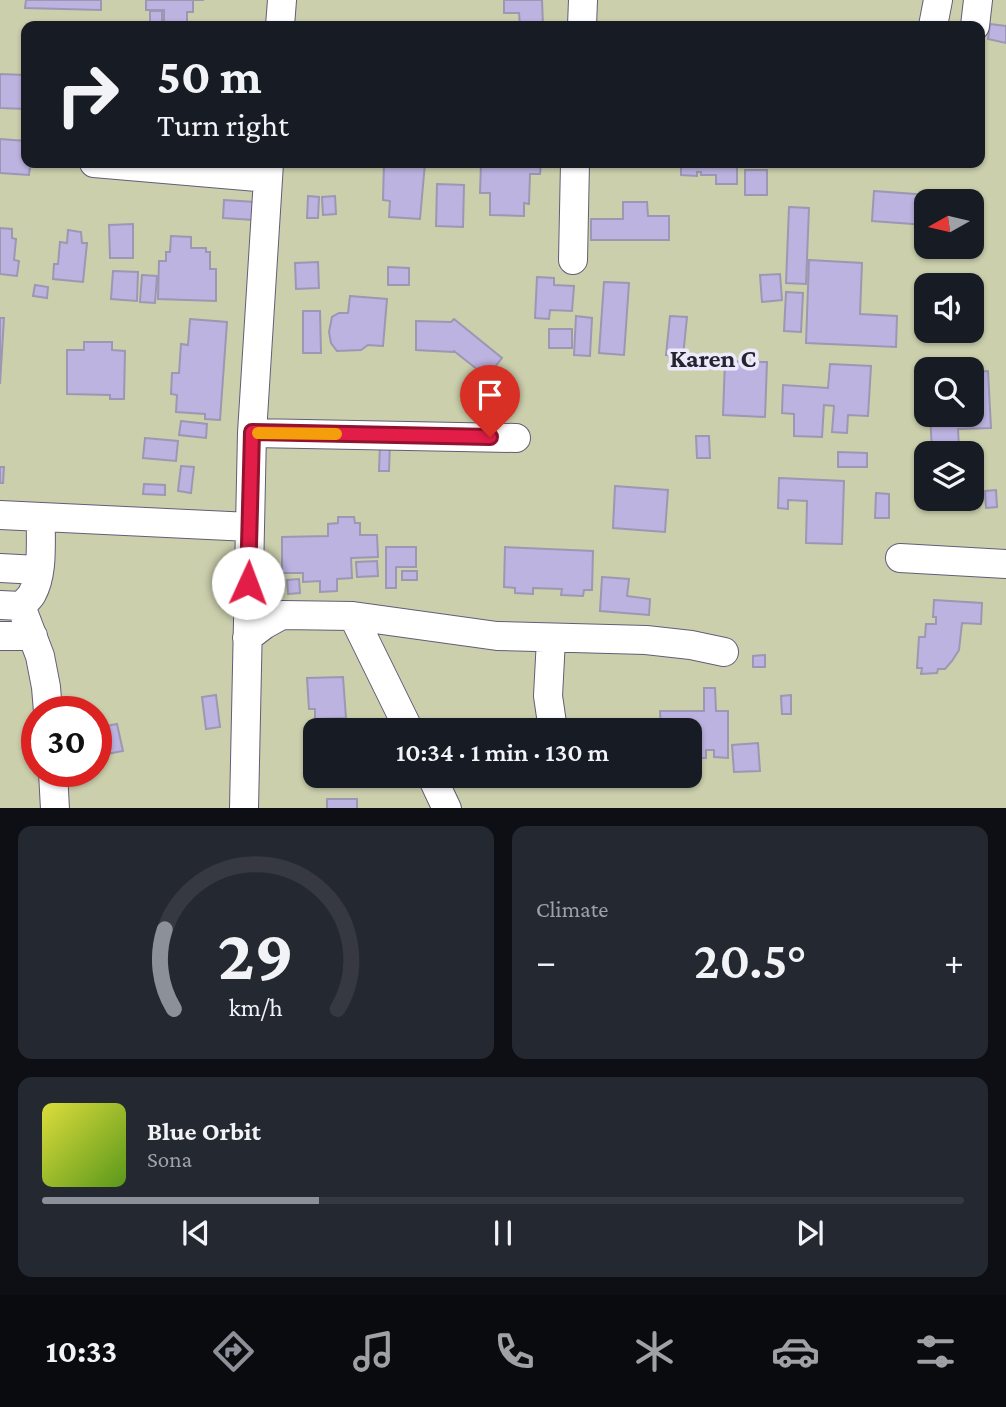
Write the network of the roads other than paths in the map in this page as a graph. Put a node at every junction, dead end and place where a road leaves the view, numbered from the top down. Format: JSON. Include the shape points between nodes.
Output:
{"nodes":[{"id":1,"x":282,"y":0,"type":"edge"},
{"id":2,"x":583,"y":0,"type":"edge"},
{"id":3,"x":938,"y":0,"type":"edge"},
{"id":4,"x":978,"y":0,"type":"edge"},
{"id":5,"x":280,"y":21,"type":"edge"},
{"id":6,"x":582,"y":21,"type":"edge"},
{"id":7,"x":934,"y":21,"type":"edge"},
{"id":8,"x":976,"y":21,"type":"edge"},
{"id":9,"x":219,"y":168,"type":"edge"},
{"id":10,"x":575,"y":168,"type":"edge"},
{"id":11,"x":269,"y":170,"type":"edge"},
{"id":12,"x":573,"y":260,"type":"dead end"},
{"id":13,"x":252,"y":432,"type":"junction"},
{"id":14,"x":516,"y":438,"type":"dead end"},
{"id":15,"x":0,"y":515,"type":"edge"},
{"id":16,"x":41,"y":517,"type":"junction"},
{"id":17,"x":250,"y":527,"type":"junction"},
{"id":18,"x":900,"y":558,"type":"dead end"},
{"id":19,"x":1006,"y":564,"type":"edge"},
{"id":20,"x":0,"y":568,"type":"edge"},
{"id":21,"x":38,"y":570,"type":"junction"},
{"id":22,"x":10,"y":605,"type":"edge"},
{"id":23,"x":353,"y":616,"type":"junction"},
{"id":24,"x":0,"y":636,"type":"edge"},
{"id":25,"x":33,"y":636,"type":"junction"},
{"id":26,"x":247,"y":638,"type":"junction"},
{"id":27,"x":551,"y":639,"type":"junction"},
{"id":28,"x":724,"y":652,"type":"dead end"},
{"id":29,"x":46,"y":696,"type":"edge"},
{"id":30,"x":403,"y":718,"type":"edge"},
{"id":31,"x":551,"y":718,"type":"edge"},
{"id":32,"x":53,"y":787,"type":"edge"},
{"id":33,"x":437,"y":788,"type":"edge"},
{"id":34,"x":55,"y":808,"type":"edge"},
{"id":35,"x":244,"y":808,"type":"edge"},
{"id":36,"x":447,"y":808,"type":"edge"}],
"edges":[{"from":1,"to":5,"type":"street"},
{"from":2,"to":6,"type":"street"},
{"from":3,"to":7,"type":"street"},
{"from":4,"to":8,"type":"street"},
{"from":9,"to":11,"type":"street"},
{"from":10,"to":12,"type":"street"},
{"from":11,"to":13,"type":"street"},
{"from":13,"to":14,"type":"street"},
{"from":13,"to":17,"type":"street"},
{"from":15,"to":16,"type":"street"},
{"from":16,"to":17,"type":"street"},
{"from":16,"to":21,"type":"street"},
{"from":17,"to":26,"type":"street"},
{"from":18,"to":19,"type":"street"},
{"from":20,"to":21,"type":"street"},
{"from":21,"to":22,"type":"street","via":[[31,596]]},
{"from":22,"to":25,"type":"street","via":[[25,618]]},
{"from":23,"to":26,"type":"street","via":[[282,615]]},
{"from":23,"to":27,"type":"street"},
{"from":23,"to":30,"type":"street"},
{"from":24,"to":25,"type":"street"},
{"from":25,"to":29,"type":"street"},
{"from":26,"to":35,"type":"street"},
{"from":27,"to":28,"type":"street","via":[[646,640]]},
{"from":27,"to":31,"type":"street"},
{"from":32,"to":34,"type":"street"},
{"from":33,"to":36,"type":"street"}]}
